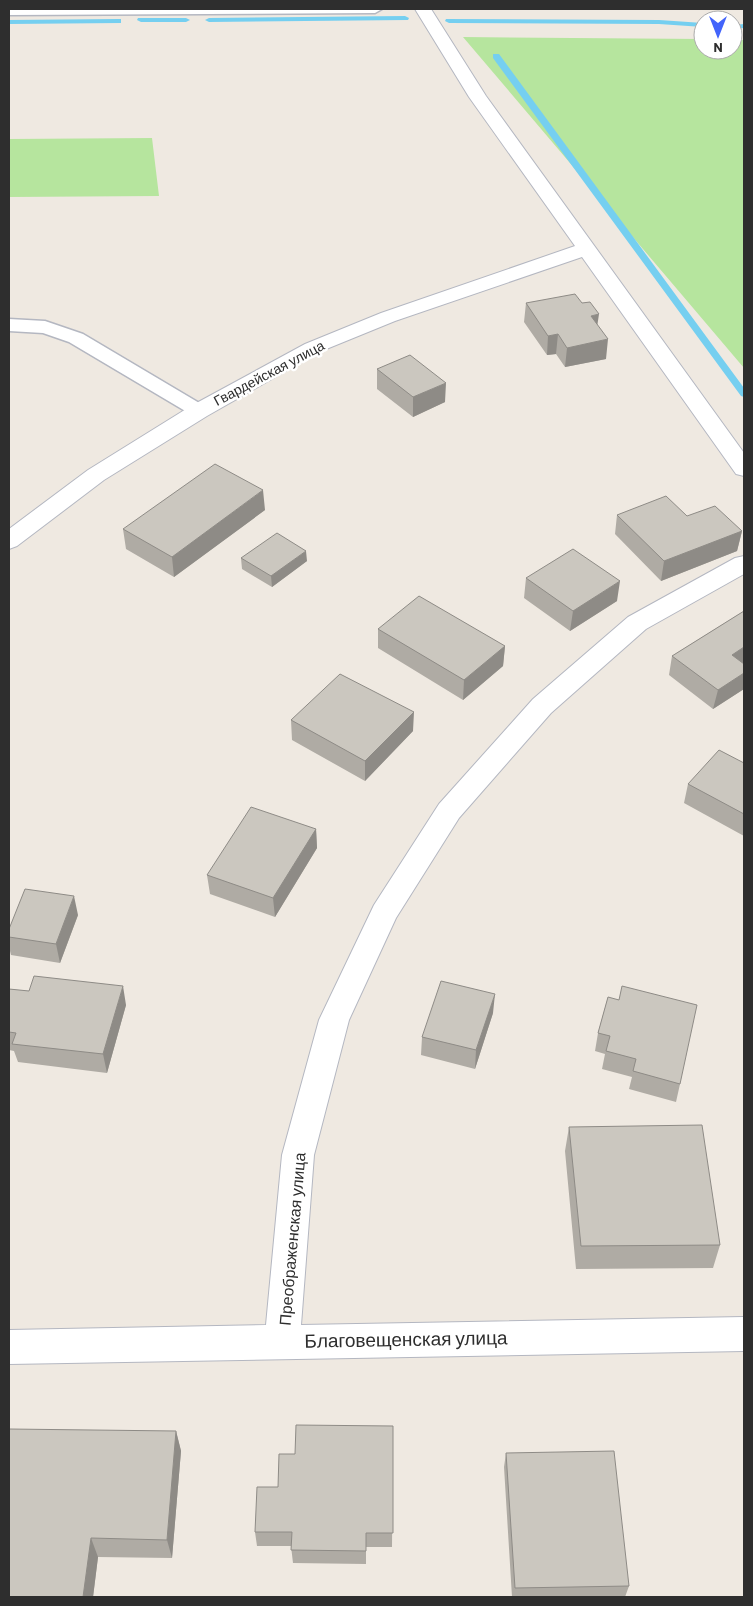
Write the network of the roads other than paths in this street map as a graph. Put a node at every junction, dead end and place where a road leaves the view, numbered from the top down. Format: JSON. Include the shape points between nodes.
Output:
{"nodes":[{"id":1,"x":376,"y":9,"type":"edge"},
{"id":2,"x":423,"y":9,"type":"edge"},
{"id":3,"x":9,"y":11,"type":"edge"},
{"id":4,"x":586,"y":249,"type":"junction"},
{"id":5,"x":9,"y":325,"type":"edge"},
{"id":6,"x":199,"y":410,"type":"junction"},
{"id":7,"x":744,"y":469,"type":"edge"},
{"id":8,"x":9,"y":541,"type":"edge"},
{"id":9,"x":744,"y":564,"type":"edge"},
{"id":10,"x":744,"y":1334,"type":"edge"},
{"id":11,"x":282,"y":1341,"type":"junction"},
{"id":12,"x":9,"y":1347,"type":"edge"}],
"edges":[{"from":1,"to":3,"type":"lane"},
{"from":2,"to":4,"type":"street","via":[[478,97]]},
{"from":4,"to":6,"type":"street","name":"Гвардейская улица","via":[[388,317],[312,348]]},
{"from":4,"to":7,"type":"street"},
{"from":5,"to":6,"type":"lane","via":[[46,327],[76,338]]},
{"from":6,"to":8,"type":"street","name":"Гвардейская улица","via":[[96,475]]},
{"from":9,"to":11,"type":"street","name":"Преображенская улица","via":[[637,623],[542,706],[449,811],[384,913],[334,1020],[298,1155]]},
{"from":10,"to":11,"type":"street","name":"Благовещенская улица"},
{"from":11,"to":12,"type":"street","name":"Благовещенская улица"}]}
